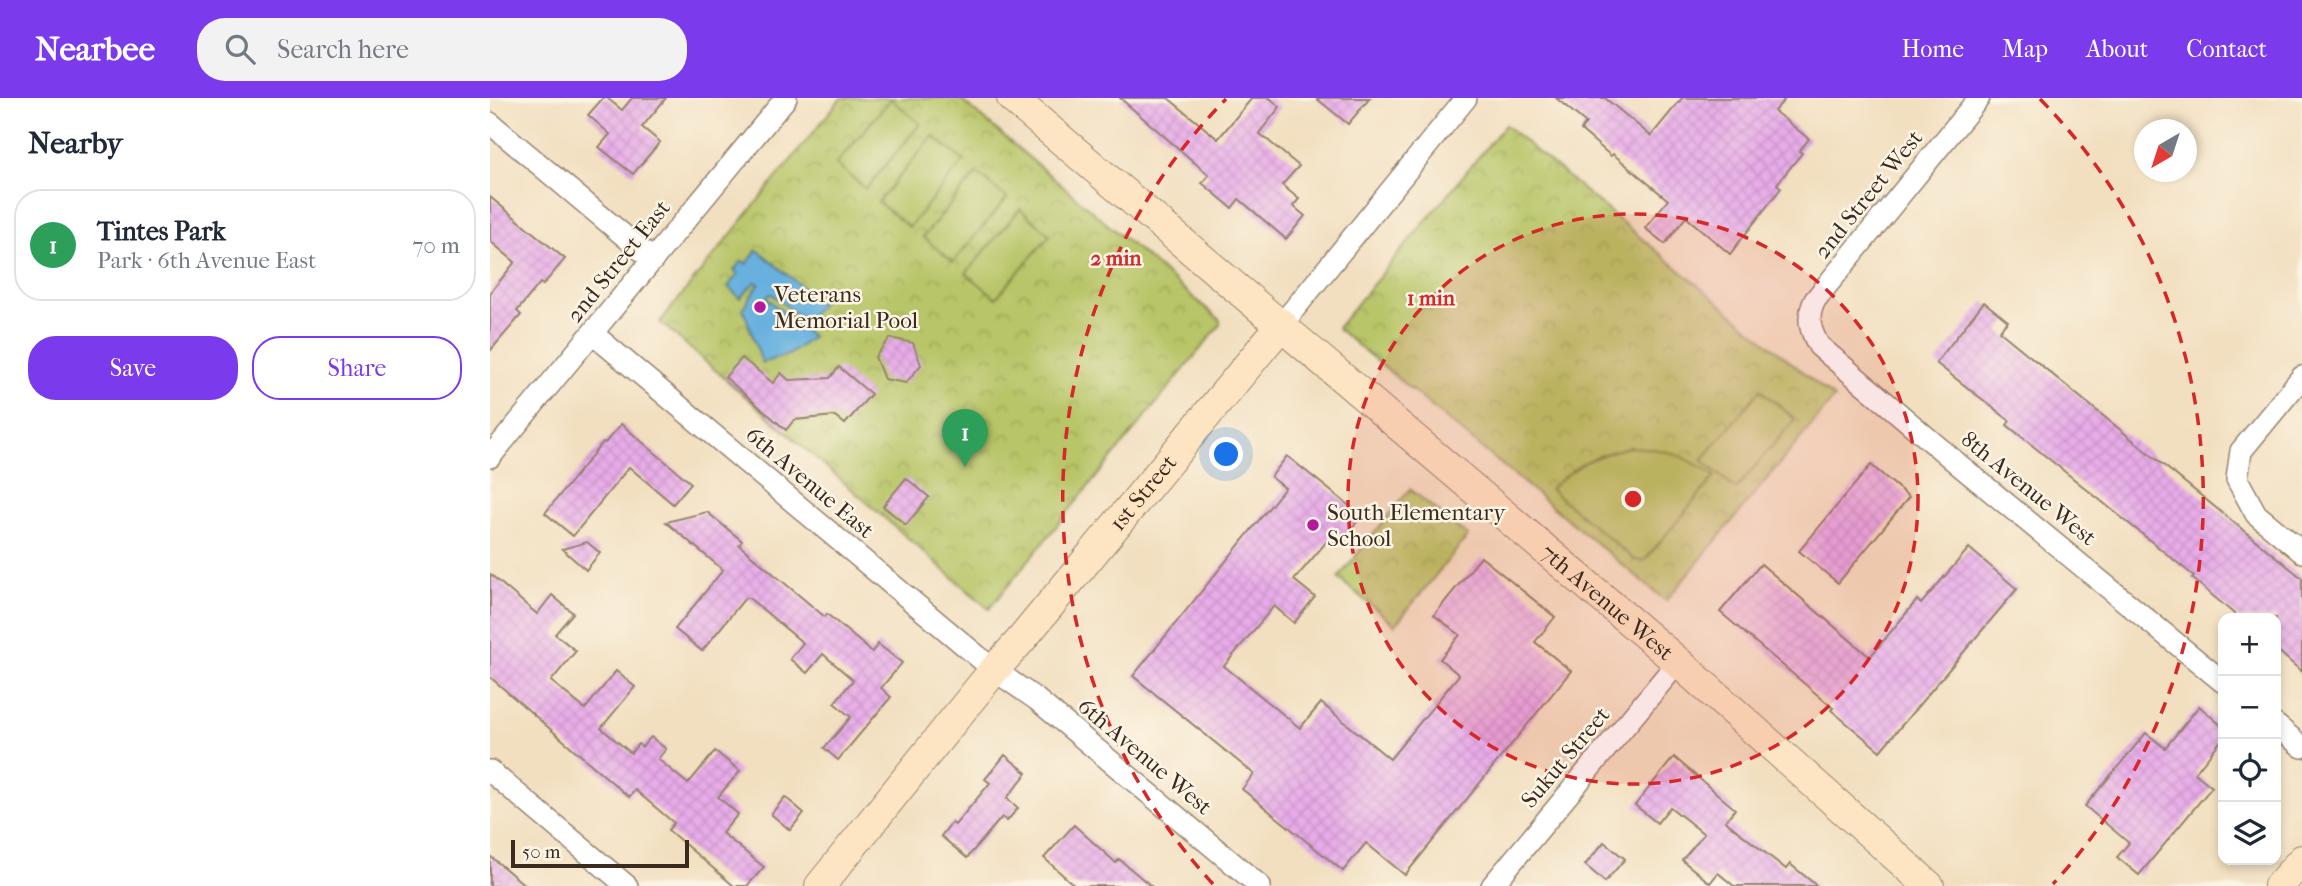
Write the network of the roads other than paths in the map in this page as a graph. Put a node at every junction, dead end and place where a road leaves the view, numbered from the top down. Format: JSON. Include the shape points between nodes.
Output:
{"nodes":[{"id":1,"x":786,"y":98,"type":"edge"},
{"id":2,"x":1012,"y":98,"type":"edge"},
{"id":3,"x":1466,"y":98,"type":"edge"},
{"id":4,"x":1979,"y":98,"type":"edge"},
{"id":5,"x":490,"y":123,"type":"edge"},
{"id":6,"x":653,"y":260,"type":"junction"},
{"id":7,"x":1282,"y":324,"type":"junction"},
{"id":8,"x":1810,"y":328,"type":"joint"},
{"id":9,"x":593,"y":334,"type":"junction"},
{"id":10,"x":2302,"y":377,"type":"edge"},
{"id":11,"x":490,"y":457,"type":"edge"},
{"id":12,"x":2302,"y":552,"type":"edge"},
{"id":13,"x":1678,"y":662,"type":"junction"},
{"id":14,"x":994,"y":670,"type":"junction"},
{"id":15,"x":2218,"y":678,"type":"edge"},
{"id":16,"x":2281,"y":729,"type":"edge"},
{"id":17,"x":2302,"y":747,"type":"edge"},
{"id":18,"x":490,"y":771,"type":"edge"},
{"id":19,"x":2302,"y":860,"type":"edge"},
{"id":20,"x":627,"y":886,"type":"edge"},
{"id":21,"x":820,"y":886,"type":"edge"},
{"id":22,"x":1260,"y":886,"type":"edge"},
{"id":23,"x":1492,"y":886,"type":"edge"},
{"id":24,"x":1930,"y":886,"type":"edge"},
{"id":25,"x":2279,"y":886,"type":"edge"}],
"edges":[{"from":1,"to":6,"type":"street","name":"2nd Street East"},
{"from":2,"to":7,"type":"street","name":"7th Avenue West"},
{"from":3,"to":7,"type":"street","name":"1st Street"},
{"from":4,"to":8,"type":"street","name":"2nd Street West","via":[[1815,300]]},
{"from":5,"to":6,"type":"street"},
{"from":6,"to":9,"type":"street","name":"2nd Street East"},
{"from":7,"to":13,"type":"street","name":"7th Avenue West"},
{"from":7,"to":14,"type":"street","name":"1st Street"},
{"from":8,"to":15,"type":"street","name":"8th Avenue West","via":[[1819,346]]},
{"from":9,"to":11,"type":"street","name":"2nd Street East"},
{"from":9,"to":14,"type":"street","name":"6th Avenue East"},
{"from":10,"to":12,"type":"street","via":[[2241,451],[2236,479],[2256,514]]},
{"from":13,"to":23,"type":"street","name":"Sukut Street"},
{"from":13,"to":24,"type":"street","name":"7th Avenue West"},
{"from":14,"to":21,"type":"street","name":"1st Street"},
{"from":14,"to":22,"type":"street","name":"6th Avenue West","via":[[1036,699]]},
{"from":16,"to":17,"type":"street"},
{"from":18,"to":20,"type":"street"},
{"from":19,"to":25,"type":"street"}]}
